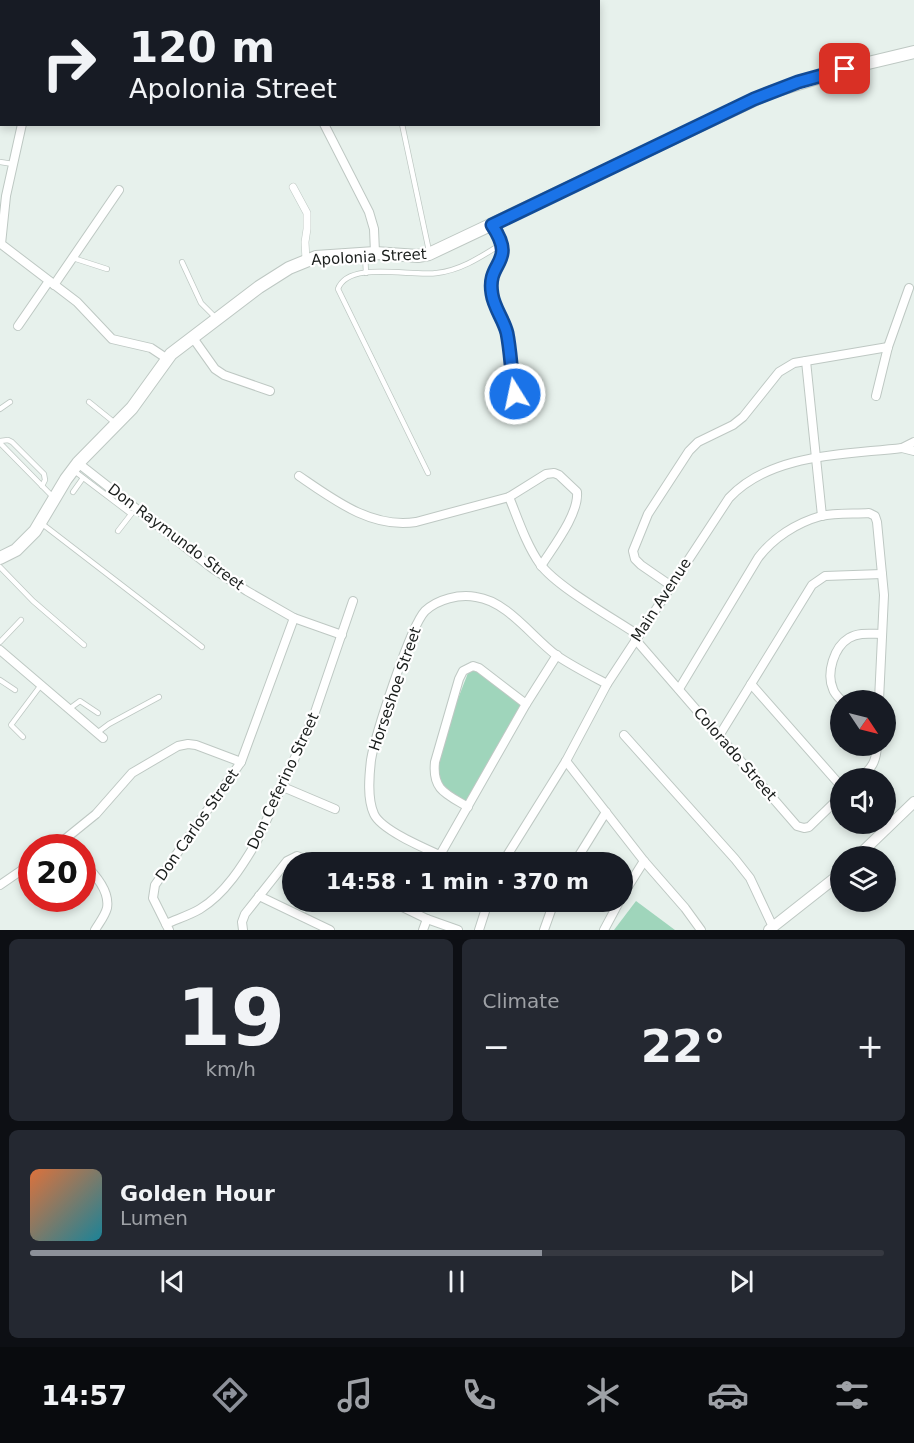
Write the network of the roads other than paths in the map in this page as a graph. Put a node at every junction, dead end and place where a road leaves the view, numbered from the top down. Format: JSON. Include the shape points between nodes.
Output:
{"nodes":[{"id":1,"x":914,"y":52,"type":"edge"},
{"id":2,"x":22,"y":126,"type":"edge"},
{"id":3,"x":325,"y":126,"type":"edge"},
{"id":4,"x":402,"y":126,"type":"edge"},
{"id":5,"x":0,"y":162,"type":"edge"},
{"id":6,"x":13,"y":164,"type":"junction"},
{"id":7,"x":293,"y":187,"type":"dead end"},
{"id":8,"x":119,"y":190,"type":"dead end"},
{"id":9,"x":492,"y":225,"type":"junction"},
{"id":10,"x":1,"y":243,"type":"edge"},
{"id":11,"x":503,"y":243,"type":"junction"},
{"id":12,"x":370,"y":254,"type":"junction"},
{"id":13,"x":429,"y":254,"type":"junction"},
{"id":14,"x":73,"y":258,"type":"junction"},
{"id":15,"x":306,"y":260,"type":"junction"},
{"id":16,"x":182,"y":262,"type":"dead end"},
{"id":17,"x":107,"y":269,"type":"dead end"},
{"id":18,"x":366,"y":273,"type":"junction"},
{"id":19,"x":51,"y":283,"type":"junction"},
{"id":20,"x":909,"y":288,"type":"dead end"},
{"id":21,"x":217,"y":320,"type":"junction"},
{"id":22,"x":18,"y":326,"type":"dead end"},
{"id":23,"x":193,"y":338,"type":"junction"},
{"id":24,"x":888,"y":347,"type":"junction"},
{"id":25,"x":166,"y":358,"type":"junction"},
{"id":26,"x":806,"y":361,"type":"junction"},
{"id":27,"x":270,"y":391,"type":"dead end"},
{"id":28,"x":876,"y":396,"type":"dead end"},
{"id":29,"x":10,"y":402,"type":"dead end"},
{"id":30,"x":88,"y":402,"type":"dead end"},
{"id":31,"x":0,"y":409,"type":"edge"},
{"id":32,"x":520,"y":416,"type":"dead end"},
{"id":33,"x":117,"y":424,"type":"junction"},
{"id":34,"x":0,"y":442,"type":"edge"},
{"id":35,"x":914,"y":442,"type":"edge"},
{"id":36,"x":902,"y":448,"type":"junction"},
{"id":37,"x":914,"y":451,"type":"edge"},
{"id":38,"x":816,"y":459,"type":"junction"},
{"id":39,"x":78,"y":470,"type":"junction"},
{"id":40,"x":428,"y":473,"type":"dead end"},
{"id":41,"x":299,"y":476,"type":"dead end"},
{"id":42,"x":42,"y":486,"type":"junction"},
{"id":43,"x":73,"y":492,"type":"dead end"},
{"id":44,"x":508,"y":497,"type":"junction"},
{"id":45,"x":54,"y":498,"type":"junction"},
{"id":46,"x":133,"y":511,"type":"junction"},
{"id":47,"x":822,"y":516,"type":"junction"},
{"id":48,"x":41,"y":523,"type":"junction"},
{"id":49,"x":118,"y":531,"type":"dead end"},
{"id":50,"x":0,"y":558,"type":"edge"},
{"id":51,"x":542,"y":566,"type":"junction"},
{"id":52,"x":0,"y":567,"type":"edge"},
{"id":53,"x":882,"y":574,"type":"junction"},
{"id":54,"x":670,"y":585,"type":"junction"},
{"id":55,"x":353,"y":601,"type":"dead end"},
{"id":56,"x":294,"y":618,"type":"junction"},
{"id":57,"x":21,"y":620,"type":"dead end"},
{"id":58,"x":882,"y":634,"type":"junction"},
{"id":59,"x":342,"y":635,"type":"junction"},
{"id":60,"x":637,"y":637,"type":"junction"},
{"id":61,"x":0,"y":642,"type":"edge"},
{"id":62,"x":84,"y":645,"type":"dead end"},
{"id":63,"x":202,"y":646,"type":"dead end"},
{"id":64,"x":0,"y":650,"type":"edge"},
{"id":65,"x":557,"y":655,"type":"junction"},
{"id":66,"x":0,"y":680,"type":"edge"},
{"id":67,"x":607,"y":684,"type":"junction"},
{"id":68,"x":751,"y":684,"type":"junction"},
{"id":69,"x":41,"y":685,"type":"junction"},
{"id":70,"x":679,"y":689,"type":"junction"},
{"id":71,"x":15,"y":690,"type":"dead end"},
{"id":72,"x":833,"y":690,"type":"edge"},
{"id":73,"x":879,"y":690,"type":"edge"},
{"id":74,"x":159,"y":697,"type":"dead end"},
{"id":75,"x":526,"y":704,"type":"junction"},
{"id":76,"x":69,"y":709,"type":"junction"},
{"id":77,"x":98,"y":713,"type":"dead end"},
{"id":78,"x":624,"y":735,"type":"dead end"},
{"id":79,"x":100,"y":736,"type":"joint"},
{"id":80,"x":719,"y":736,"type":"junction"},
{"id":81,"x":23,"y":737,"type":"dead end"},
{"id":82,"x":566,"y":761,"type":"junction"},
{"id":83,"x":241,"y":762,"type":"junction"},
{"id":84,"x":830,"y":773,"type":"edge"},
{"id":85,"x":283,"y":787,"type":"junction"},
{"id":86,"x":914,"y":802,"type":"edge"},
{"id":87,"x":830,"y":806,"type":"edge"},
{"id":88,"x":468,"y":807,"type":"junction"},
{"id":89,"x":335,"y":808,"type":"dead end"},
{"id":90,"x":606,"y":812,"type":"junction"},
{"id":91,"x":74,"y":834,"type":"edge"},
{"id":92,"x":868,"y":846,"type":"edge"},
{"id":93,"x":434,"y":852,"type":"edge"},
{"id":94,"x":442,"y":852,"type":"edge"},
{"id":95,"x":509,"y":852,"type":"edge"},
{"id":96,"x":581,"y":852,"type":"edge"},
{"id":97,"x":644,"y":861,"type":"junction"},
{"id":98,"x":282,"y":867,"type":"edge"},
{"id":99,"x":18,"y":873,"type":"edge"},
{"id":100,"x":96,"y":877,"type":"edge"},
{"id":101,"x":633,"y":878,"type":"edge"},
{"id":102,"x":830,"y":881,"type":"edge"},
{"id":103,"x":0,"y":885,"type":"edge"},
{"id":104,"x":259,"y":896,"type":"junction"},
{"id":105,"x":413,"y":912,"type":"edge"},
{"id":106,"x":485,"y":912,"type":"edge"},
{"id":107,"x":550,"y":912,"type":"edge"},
{"id":108,"x":614,"y":912,"type":"edge"},
{"id":109,"x":428,"y":919,"type":"junction"},
{"id":110,"x":168,"y":927,"type":"edge"},
{"id":111,"x":771,"y":928,"type":"edge"},
{"id":112,"x":95,"y":930,"type":"edge"},
{"id":113,"x":243,"y":930,"type":"edge"},
{"id":114,"x":330,"y":930,"type":"edge"},
{"id":115,"x":423,"y":930,"type":"edge"},
{"id":116,"x":458,"y":930,"type":"edge"},
{"id":117,"x":479,"y":930,"type":"edge"},
{"id":118,"x":544,"y":930,"type":"edge"},
{"id":119,"x":604,"y":930,"type":"edge"},
{"id":120,"x":701,"y":930,"type":"edge"}],
"edges":[{"from":1,"to":9,"type":"main road","name":"Apolonia Street","via":[[771,92]]},
{"from":2,"to":6,"type":"street"},
{"from":3,"to":12,"type":"street","via":[[369,212],[374,229]]},
{"from":4,"to":13,"type":"lane"},
{"from":5,"to":6,"type":"lane"},
{"from":6,"to":10,"type":"street"},
{"from":7,"to":15,"type":"street","via":[[307,213]]},
{"from":8,"to":14,"type":"street"},
{"from":9,"to":11,"type":"lane"},
{"from":9,"to":13,"type":"main road","name":"Apolonia Street"},
{"from":10,"to":19,"type":"street"},
{"from":11,"to":18,"type":"lane","via":[[467,265],[436,274]]},
{"from":11,"to":32,"type":"lane","via":[[503,254],[491,275],[492,295],[507,332]]},
{"from":12,"to":13,"type":"main road","name":"Apolonia Street"},
{"from":12,"to":15,"type":"main road","name":"Apolonia Street"},
{"from":12,"to":18,"type":"lane"},
{"from":14,"to":17,"type":"lane"},
{"from":14,"to":19,"type":"street"},
{"from":15,"to":21,"type":"main road","name":"Apolonia Street","via":[[274,277]]},
{"from":16,"to":21,"type":"lane","via":[[201,303]]},
{"from":18,"to":40,"type":"lane","via":[[350,274],[338,289]]},
{"from":19,"to":22,"type":"street"},
{"from":19,"to":25,"type":"street","via":[[91,315],[112,339],[151,348]]},
{"from":20,"to":24,"type":"street"},
{"from":21,"to":23,"type":"main road","name":"Apolonia Street"},
{"from":23,"to":25,"type":"main road","name":"Apolonia Street"},
{"from":23,"to":27,"type":"street","via":[[215,369]]},
{"from":24,"to":26,"type":"street"},
{"from":24,"to":28,"type":"street"},
{"from":25,"to":33,"type":"main road","name":"Apolonia Street"},
{"from":26,"to":38,"type":"street"},
{"from":26,"to":54,"type":"street","via":[[779,372],[743,417],[698,442],[648,514],[635,544],[635,559]]},
{"from":29,"to":31,"type":"lane"},
{"from":30,"to":33,"type":"lane"},
{"from":33,"to":39,"type":"main road","name":"Apolonia Street"},
{"from":34,"to":42,"type":"lane"},
{"from":34,"to":42,"type":"lane","via":[[12,442],[44,474]]},
{"from":35,"to":36,"type":"street","name":"Main Avenue"},
{"from":36,"to":37,"type":"street","name":"Main Avenue"},
{"from":36,"to":38,"type":"street","name":"Main Avenue"},
{"from":38,"to":47,"type":"street"},
{"from":38,"to":54,"type":"street","name":"Main Avenue","via":[[770,469],[740,486]]},
{"from":39,"to":43,"type":"lane"},
{"from":39,"to":45,"type":"main road","name":"Apolonia Street"},
{"from":39,"to":46,"type":"street","name":"Don Raymundo Street"},
{"from":39,"to":46,"type":"lane"},
{"from":41,"to":44,"type":"street","via":[[369,518],[401,525]]},
{"from":42,"to":45,"type":"lane"},
{"from":44,"to":51,"type":"street","name":"Colorado Street"},
{"from":44,"to":51,"type":"street","via":[[550,473],[559,475],[577,492],[575,508]]},
{"from":45,"to":48,"type":"main road","name":"Apolonia Street"},
{"from":46,"to":49,"type":"lane"},
{"from":46,"to":56,"type":"street","name":"Don Raymundo Street","via":[[212,568]]},
{"from":47,"to":53,"type":"street","via":[[875,516]]},
{"from":47,"to":70,"type":"street","via":[[769,544]]},
{"from":48,"to":50,"type":"main road","name":"Apolonia Street","via":[[16,550]]},
{"from":48,"to":63,"type":"lane"},
{"from":51,"to":60,"type":"street","name":"Colorado Street"},
{"from":52,"to":62,"type":"lane"},
{"from":53,"to":58,"type":"street"},
{"from":53,"to":68,"type":"street","via":[[825,576],[817,580]]},
{"from":54,"to":60,"type":"street","name":"Main Avenue"},
{"from":55,"to":59,"type":"street","name":"Don Ceferino Street"},
{"from":56,"to":59,"type":"street","name":"Don Raymundo Street"},
{"from":56,"to":83,"type":"street","name":"Don Carlos Street"},
{"from":57,"to":61,"type":"lane"},
{"from":58,"to":72,"type":"street","via":[[848,638],[839,648],[832,661]]},
{"from":58,"to":73,"type":"street"},
{"from":59,"to":85,"type":"street","name":"Don Ceferino Street","via":[[314,718]]},
{"from":60,"to":67,"type":"street","name":"Main Avenue"},
{"from":60,"to":70,"type":"street","name":"Colorado Street"},
{"from":64,"to":69,"type":"street"},
{"from":65,"to":67,"type":"street","name":"Horseshoe Street"},
{"from":65,"to":75,"type":"street"},
{"from":65,"to":93,"type":"street","name":"Horseshoe Street","via":[[488,599],[466,596],[438,602],[420,617],[375,742],[369,788],[374,814],[382,827]]},
{"from":66,"to":71,"type":"lane"},
{"from":67,"to":82,"type":"street","name":"Main Avenue"},
{"from":68,"to":80,"type":"street"},
{"from":68,"to":84,"type":"street"},
{"from":69,"to":76,"type":"street"},
{"from":69,"to":81,"type":"lane","via":[[11,725]]},
{"from":70,"to":80,"type":"street","name":"Colorado Street"},
{"from":74,"to":79,"type":"lane","via":[[109,724]]},
{"from":75,"to":88,"type":"street"},
{"from":75,"to":88,"type":"street","via":[[479,668],[473,666],[463,671],[434,774],[444,793]]},
{"from":76,"to":77,"type":"lane","via":[[80,701]]},
{"from":76,"to":79,"type":"street"},
{"from":78,"to":111,"type":"street","via":[[750,878]]},
{"from":80,"to":87,"type":"street","name":"Colorado Street","via":[[800,828],[809,826]]},
{"from":82,"to":90,"type":"street"},
{"from":82,"to":95,"type":"street","name":"Main Avenue"},
{"from":83,"to":91,"type":"street","via":[[196,745],[178,746],[132,773]]},
{"from":83,"to":110,"type":"street","name":"Don Carlos Street","via":[[155,885],[153,898]]},
{"from":85,"to":89,"type":"street"},
{"from":85,"to":110,"type":"street","name":"Don Ceferino Street","via":[[247,859],[222,890],[212,901]]},
{"from":86,"to":92,"type":"street"},
{"from":88,"to":94,"type":"street"},
{"from":90,"to":96,"type":"street"},
{"from":90,"to":97,"type":"street"},
{"from":97,"to":101,"type":"street"},
{"from":97,"to":120,"type":"street"},
{"from":98,"to":104,"type":"street"},
{"from":99,"to":103,"type":"street"},
{"from":100,"to":112,"type":"street","via":[[107,900]]},
{"from":102,"to":111,"type":"street"},
{"from":104,"to":113,"type":"street","via":[[244,914]]},
{"from":104,"to":114,"type":"street"},
{"from":105,"to":109,"type":"street"},
{"from":106,"to":117,"type":"street"},
{"from":107,"to":118,"type":"street"},
{"from":108,"to":119,"type":"street"},
{"from":109,"to":115,"type":"street"},
{"from":109,"to":116,"type":"street"}]}
